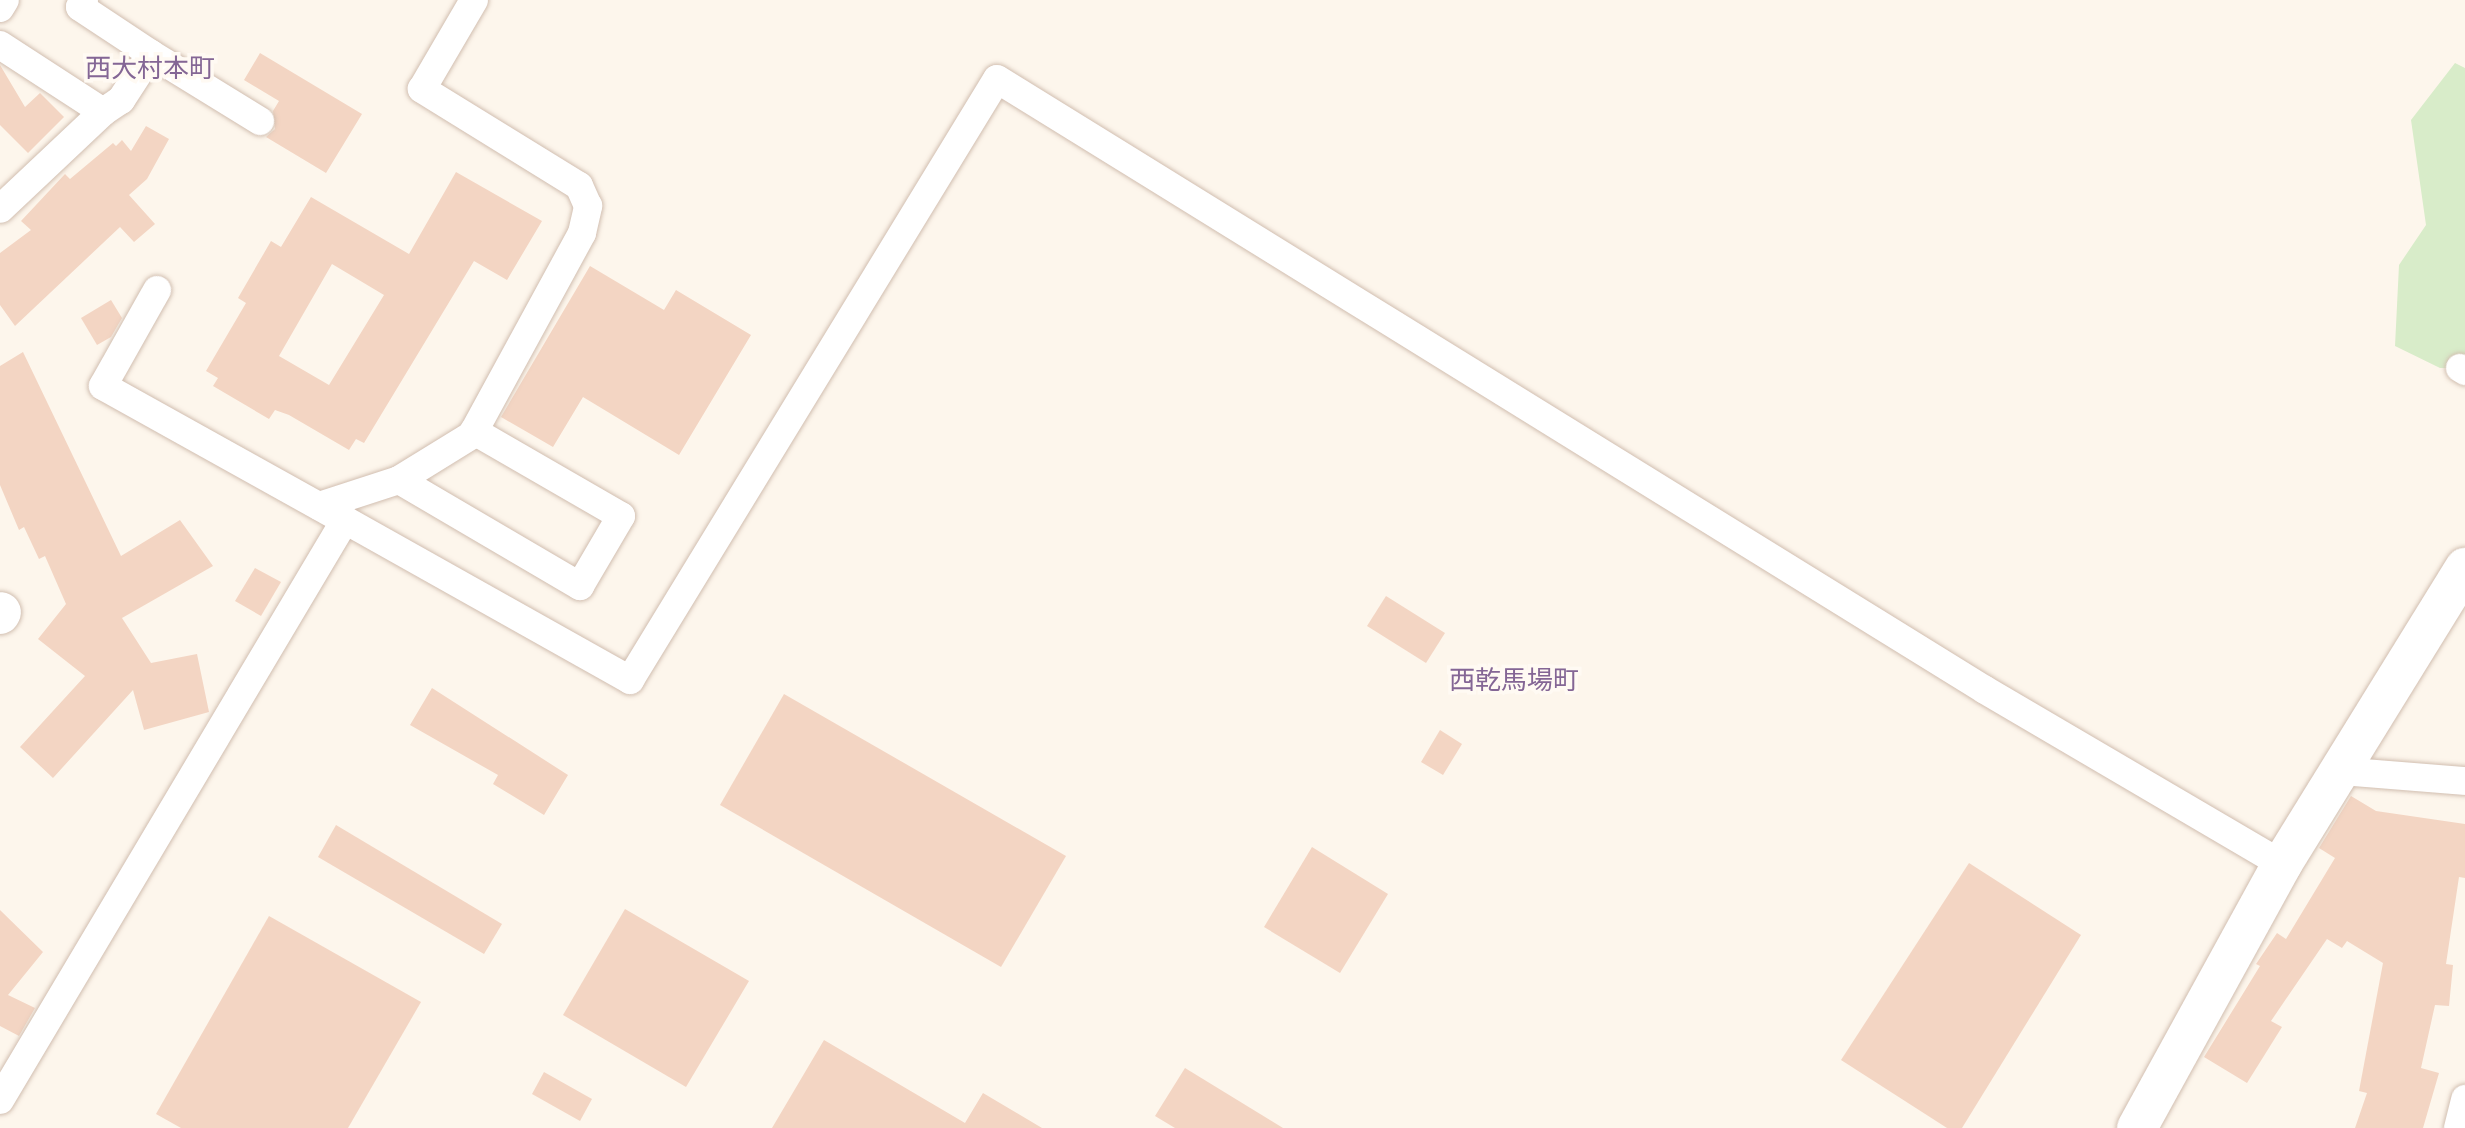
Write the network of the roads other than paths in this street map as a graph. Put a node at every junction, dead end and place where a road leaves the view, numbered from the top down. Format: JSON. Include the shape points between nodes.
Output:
{"nodes":[{"id":1,"x":5,"y":0,"type":"edge"},
{"id":2,"x":84,"y":0,"type":"edge"},
{"id":3,"x":474,"y":0,"type":"edge"},
{"id":4,"x":0,"y":8,"type":"edge"},
{"id":5,"x":0,"y":45,"type":"edge"},
{"id":6,"x":151,"y":54,"type":"junction"},
{"id":7,"x":103,"y":112,"type":"junction"},
{"id":8,"x":260,"y":121,"type":"dead end"},
{"id":9,"x":0,"y":209,"type":"edge"},
{"id":10,"x":157,"y":290,"type":"dead end"},
{"id":11,"x":474,"y":431,"type":"junction"},
{"id":12,"x":399,"y":480,"type":"junction"},
{"id":13,"x":319,"y":506,"type":"junction"},
{"id":14,"x":345,"y":520,"type":"junction"},
{"id":15,"x":2465,"y":568,"type":"edge"},
{"id":16,"x":2340,"y":771,"type":"junction"},
{"id":17,"x":2465,"y":781,"type":"edge"},
{"id":18,"x":2282,"y":864,"type":"junction"},
{"id":19,"x":2465,"y":1099,"type":"edge"},
{"id":20,"x":0,"y":1100,"type":"edge"},
{"id":21,"x":2137,"y":1128,"type":"edge"},
{"id":22,"x":2458,"y":1128,"type":"edge"}],
"edges":[{"from":1,"to":4,"type":"street"},
{"from":2,"to":6,"type":"street","via":[[80,7]]},
{"from":3,"to":11,"type":"street","via":[[422,89],[579,186],[588,206],[582,233]]},
{"from":5,"to":7,"type":"street"},
{"from":6,"to":7,"type":"street","via":[[121,100]]},
{"from":6,"to":8,"type":"street"},
{"from":7,"to":9,"type":"street"},
{"from":10,"to":13,"type":"street","via":[[103,386]]},
{"from":11,"to":12,"type":"street"},
{"from":11,"to":12,"type":"street","via":[[621,516],[580,586]]},
{"from":12,"to":13,"type":"street"},
{"from":13,"to":14,"type":"street"},
{"from":14,"to":18,"type":"street","via":[[630,680],[997,79],[1985,690]]},
{"from":14,"to":20,"type":"street"},
{"from":15,"to":16,"type":"street"},
{"from":16,"to":17,"type":"street"},
{"from":16,"to":18,"type":"street"},
{"from":18,"to":21,"type":"street"},
{"from":19,"to":22,"type":"street"}]}
